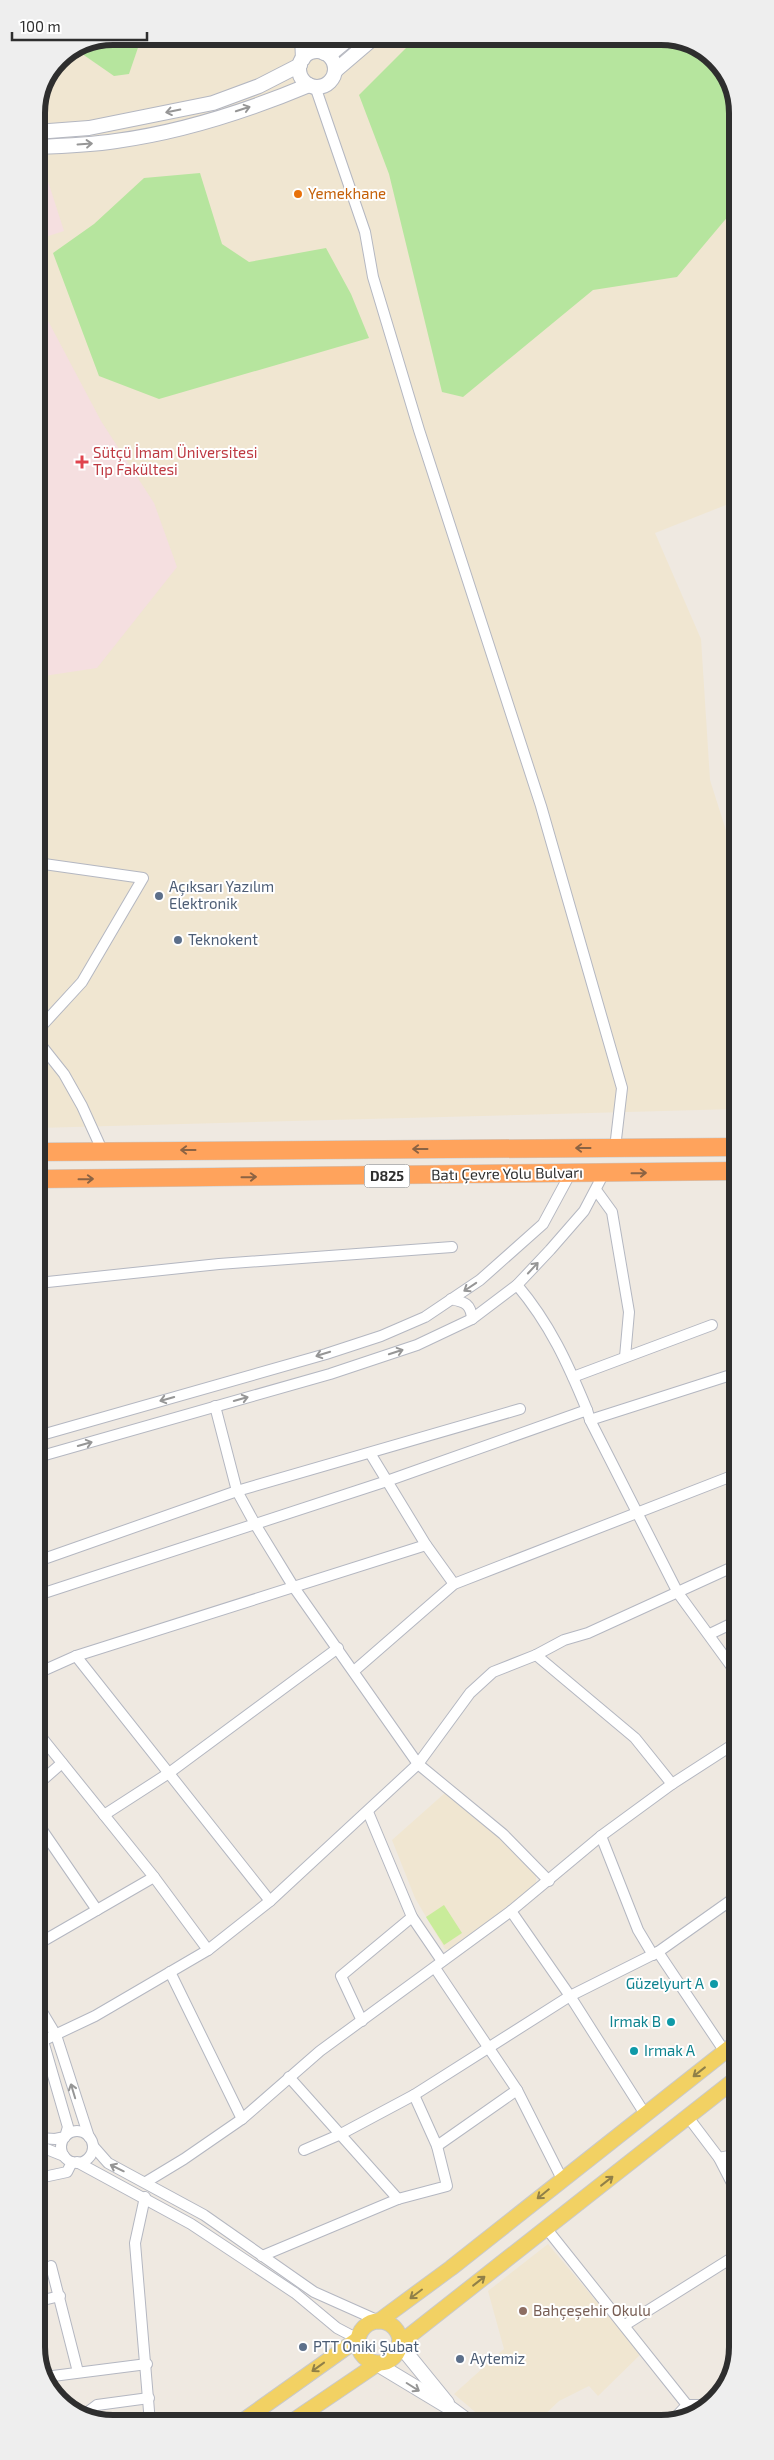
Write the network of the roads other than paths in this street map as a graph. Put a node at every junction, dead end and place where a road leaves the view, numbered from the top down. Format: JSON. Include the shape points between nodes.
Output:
{"nodes":[{"id":1,"x":302,"y":45,"type":"edge"},
{"id":2,"x":323,"y":45,"type":"edge"},
{"id":3,"x":339,"y":45,"type":"edge"},
{"id":4,"x":365,"y":45,"type":"edge"},
{"id":5,"x":326,"y":54,"type":"junction"},
{"id":6,"x":302,"y":62,"type":"junction"},
{"id":7,"x":335,"y":71,"type":"junction"},
{"id":8,"x":312,"y":87,"type":"junction"},
{"id":9,"x":45,"y":131,"type":"edge"},
{"id":10,"x":45,"y":146,"type":"edge"},
{"id":11,"x":45,"y":864,"type":"edge"},
{"id":12,"x":45,"y":1022,"type":"edge"},
{"id":13,"x":45,"y":1050,"type":"edge"},
{"id":14,"x":615,"y":1148,"type":"junction"},
{"id":15,"x":729,"y":1148,"type":"edge"},
{"id":16,"x":102,"y":1150,"type":"junction"},
{"id":17,"x":45,"y":1152,"type":"edge"},
{"id":18,"x":729,"y":1171,"type":"edge"},
{"id":19,"x":604,"y":1173,"type":"junction"},
{"id":20,"x":570,"y":1174,"type":"junction"},
{"id":21,"x":45,"y":1179,"type":"edge"},
{"id":22,"x":596,"y":1190,"type":"junction"},
{"id":23,"x":452,"y":1247,"type":"dead end"},
{"id":24,"x":45,"y":1282,"type":"edge"},
{"id":25,"x":518,"y":1285,"type":"junction"},
{"id":26,"x":451,"y":1299,"type":"junction"},
{"id":27,"x":472,"y":1319,"type":"junction"},
{"id":28,"x":712,"y":1325,"type":"dead end"},
{"id":29,"x":625,"y":1357,"type":"junction"},
{"id":30,"x":729,"y":1375,"type":"edge"},
{"id":31,"x":573,"y":1377,"type":"junction"},
{"id":32,"x":215,"y":1406,"type":"junction"},
{"id":33,"x":520,"y":1409,"type":"dead end"},
{"id":34,"x":589,"y":1415,"type":"junction"},
{"id":35,"x":45,"y":1434,"type":"edge"},
{"id":36,"x":370,"y":1453,"type":"junction"},
{"id":37,"x":45,"y":1455,"type":"edge"},
{"id":38,"x":729,"y":1477,"type":"edge"},
{"id":39,"x":387,"y":1481,"type":"junction"},
{"id":40,"x":237,"y":1491,"type":"junction"},
{"id":41,"x":636,"y":1513,"type":"junction"},
{"id":42,"x":255,"y":1524,"type":"junction"},
{"id":43,"x":426,"y":1546,"type":"junction"},
{"id":44,"x":45,"y":1559,"type":"edge"},
{"id":45,"x":729,"y":1569,"type":"edge"},
{"id":46,"x":454,"y":1584,"type":"junction"},
{"id":47,"x":293,"y":1586,"type":"junction"},
{"id":48,"x":45,"y":1593,"type":"edge"},
{"id":49,"x":678,"y":1593,"type":"junction"},
{"id":50,"x":729,"y":1625,"type":"edge"},
{"id":51,"x":710,"y":1634,"type":"junction"},
{"id":52,"x":338,"y":1648,"type":"junction"},
{"id":53,"x":536,"y":1655,"type":"junction"},
{"id":54,"x":76,"y":1656,"type":"junction"},
{"id":55,"x":729,"y":1660,"type":"edge"},
{"id":56,"x":45,"y":1671,"type":"edge"},
{"id":57,"x":354,"y":1671,"type":"junction"},
{"id":58,"x":45,"y":1742,"type":"edge"},
{"id":59,"x":729,"y":1747,"type":"edge"},
{"id":60,"x":62,"y":1763,"type":"junction"},
{"id":61,"x":418,"y":1764,"type":"junction"},
{"id":62,"x":168,"y":1773,"type":"junction"},
{"id":63,"x":45,"y":1778,"type":"edge"},
{"id":64,"x":672,"y":1784,"type":"junction"},
{"id":65,"x":368,"y":1812,"type":"junction"},
{"id":66,"x":104,"y":1815,"type":"junction"},
{"id":67,"x":45,"y":1834,"type":"edge"},
{"id":68,"x":601,"y":1836,"type":"junction"},
{"id":69,"x":154,"y":1877,"type":"junction"},
{"id":70,"x":550,"y":1881,"type":"junction"},
{"id":71,"x":270,"y":1901,"type":"junction"},
{"id":72,"x":729,"y":1902,"type":"edge"},
{"id":73,"x":97,"y":1910,"type":"junction"},
{"id":74,"x":511,"y":1911,"type":"junction"},
{"id":75,"x":412,"y":1917,"type":"junction"},
{"id":76,"x":45,"y":1940,"type":"edge"},
{"id":77,"x":208,"y":1950,"type":"junction"},
{"id":78,"x":656,"y":1954,"type":"junction"},
{"id":79,"x":438,"y":1965,"type":"junction"},
{"id":80,"x":170,"y":1972,"type":"junction"},
{"id":81,"x":570,"y":1996,"type":"junction"},
{"id":82,"x":45,"y":2017,"type":"edge"},
{"id":83,"x":362,"y":2021,"type":"junction"},
{"id":84,"x":56,"y":2035,"type":"junction"},
{"id":85,"x":45,"y":2038,"type":"edge"},
{"id":86,"x":487,"y":2048,"type":"junction"},
{"id":87,"x":729,"y":2049,"type":"edge"},
{"id":88,"x":725,"y":2052,"type":"junction"},
{"id":89,"x":45,"y":2055,"type":"edge"},
{"id":90,"x":289,"y":2077,"type":"junction"},
{"id":91,"x":729,"y":2085,"type":"edge"},
{"id":92,"x":517,"y":2090,"type":"junction"},
{"id":93,"x":414,"y":2095,"type":"junction"},
{"id":94,"x":645,"y":2114,"type":"junction"},
{"id":95,"x":688,"y":2117,"type":"junction"},
{"id":96,"x":242,"y":2119,"type":"junction"},
{"id":97,"x":342,"y":2134,"type":"junction"},
{"id":98,"x":65,"y":2136,"type":"junction"},
{"id":99,"x":45,"y":2138,"type":"edge"},
{"id":100,"x":91,"y":2142,"type":"junction"},
{"id":101,"x":437,"y":2146,"type":"junction"},
{"id":102,"x":45,"y":2149,"type":"edge"},
{"id":103,"x":304,"y":2150,"type":"dead end"},
{"id":104,"x":729,"y":2156,"type":"edge"},
{"id":105,"x":719,"y":2158,"type":"junction"},
{"id":106,"x":71,"y":2160,"type":"junction"},
{"id":107,"x":45,"y":2177,"type":"edge"},
{"id":108,"x":729,"y":2177,"type":"edge"},
{"id":109,"x":562,"y":2179,"type":"junction"},
{"id":110,"x":146,"y":2182,"type":"junction"},
{"id":111,"x":145,"y":2198,"type":"junction"},
{"id":112,"x":398,"y":2199,"type":"junction"},
{"id":113,"x":546,"y":2228,"type":"junction"},
{"id":114,"x":262,"y":2256,"type":"junction"},
{"id":115,"x":729,"y":2260,"type":"edge"},
{"id":116,"x":51,"y":2266,"type":"dead end"},
{"id":117,"x":60,"y":2296,"type":"junction"},
{"id":118,"x":45,"y":2300,"type":"edge"},
{"id":119,"x":379,"y":2322,"type":"junction"},
{"id":120,"x":625,"y":2325,"type":"junction"},
{"id":121,"x":358,"y":2339,"type":"junction"},
{"id":122,"x":400,"y":2344,"type":"junction"},
{"id":123,"x":147,"y":2364,"type":"junction"},
{"id":124,"x":376,"y":2364,"type":"junction"},
{"id":125,"x":78,"y":2372,"type":"junction"},
{"id":126,"x":51,"y":2375,"type":"edge"},
{"id":127,"x":149,"y":2398,"type":"junction"},
{"id":128,"x":687,"y":2405,"type":"junction"},
{"id":129,"x":696,"y":2405,"type":"edge"},
{"id":130,"x":450,"y":2408,"type":"junction"},
{"id":131,"x":89,"y":2411,"type":"edge"},
{"id":132,"x":680,"y":2412,"type":"edge"},
{"id":133,"x":150,"y":2415,"type":"edge"},
{"id":134,"x":251,"y":2415,"type":"edge"},
{"id":135,"x":302,"y":2415,"type":"edge"},
{"id":136,"x":460,"y":2415,"type":"edge"}],
"edges":[{"from":1,"to":6,"type":"street"},
{"from":2,"to":5,"type":"street"},
{"from":3,"to":5,"type":"street"},
{"from":4,"to":7,"type":"street"},
{"from":5,"to":6,"type":"street","via":[[312,52]]},
{"from":5,"to":7,"type":"street","via":[[335,65]]},
{"from":6,"to":8,"type":"street","via":[[301,76]]},
{"from":6,"to":9,"type":"street","one_way":true,"via":[[259,86],[213,103],[89,128]]},
{"from":7,"to":8,"type":"street","via":[[331,82]]},
{"from":10,"to":8,"type":"street","one_way":true,"via":[[116,142],[187,128]]},
{"from":8,"to":14,"type":"street","via":[[365,232],[373,278],[541,806],[622,1088]]},
{"from":11,"to":12,"type":"street","via":[[143,878],[82,982]]},
{"from":13,"to":16,"type":"street","via":[[64,1074]]},
{"from":14,"to":15,"type":"highway","name":"Batı Çevre Yolu Bulvarı","number":"D825"},
{"from":14,"to":16,"type":"highway","name":"Batı Çevre Yolu Bulvarı","number":"D825","one_way":true},
{"from":16,"to":17,"type":"highway","name":"Batı Çevre Yolu Bulvarı","number":"D825"},
{"from":19,"to":18,"type":"highway","name":"Batı Çevre Yolu Bulvarı","number":"D825","one_way":true},
{"from":19,"to":20,"type":"highway","name":"Batı Çevre Yolu Bulvarı","number":"D825"},
{"from":19,"to":22,"type":"street"},
{"from":21,"to":20,"type":"highway","name":"Batı Çevre Yolu Bulvarı","number":"D825","one_way":true},
{"from":20,"to":26,"type":"street","one_way":true,"via":[[543,1224],[480,1280]]},
{"from":25,"to":22,"type":"street","one_way":true,"via":[[584,1211]]},
{"from":22,"to":29,"type":"street","via":[[612,1212],[629,1312]]},
{"from":23,"to":24,"type":"street","via":[[220,1264]]},
{"from":25,"to":27,"type":"street"},
{"from":25,"to":31,"type":"street","via":[[539,1311]]},
{"from":26,"to":27,"type":"street","via":[[463,1301],[471,1309]]},
{"from":26,"to":35,"type":"street","one_way":true,"via":[[425,1317],[381,1336]]},
{"from":32,"to":27,"type":"street","one_way":true,"via":[[330,1374],[417,1345]]},
{"from":28,"to":29,"type":"street"},
{"from":29,"to":31,"type":"street"},
{"from":30,"to":34,"type":"street"},
{"from":31,"to":34,"type":"street"},
{"from":37,"to":32,"type":"street","one_way":true},
{"from":32,"to":40,"type":"street"},
{"from":33,"to":36,"type":"street"},
{"from":34,"to":39,"type":"street"},
{"from":34,"to":41,"type":"street"},
{"from":36,"to":39,"type":"street"},
{"from":36,"to":40,"type":"street"},
{"from":38,"to":41,"type":"street"},
{"from":39,"to":42,"type":"street"},
{"from":39,"to":43,"type":"street"},
{"from":40,"to":42,"type":"street"},
{"from":40,"to":44,"type":"street"},
{"from":41,"to":46,"type":"street"},
{"from":41,"to":49,"type":"street"},
{"from":42,"to":47,"type":"street"},
{"from":42,"to":48,"type":"street"},
{"from":43,"to":46,"type":"street"},
{"from":43,"to":47,"type":"street"},
{"from":45,"to":49,"type":"street"},
{"from":46,"to":57,"type":"street"},
{"from":47,"to":52,"type":"street"},
{"from":47,"to":54,"type":"street"},
{"from":49,"to":51,"type":"street"},
{"from":49,"to":53,"type":"street","via":[[588,1633],[564,1640]]},
{"from":50,"to":51,"type":"street"},
{"from":51,"to":55,"type":"street"},
{"from":52,"to":57,"type":"street"},
{"from":52,"to":62,"type":"street"},
{"from":53,"to":61,"type":"street","via":[[493,1672],[470,1693]]},
{"from":53,"to":64,"type":"street","via":[[635,1738]]},
{"from":54,"to":56,"type":"street"},
{"from":54,"to":62,"type":"street"},
{"from":57,"to":61,"type":"street"},
{"from":58,"to":60,"type":"street"},
{"from":59,"to":64,"type":"street"},
{"from":60,"to":63,"type":"street"},
{"from":60,"to":66,"type":"street"},
{"from":61,"to":65,"type":"street"},
{"from":61,"to":70,"type":"street","via":[[503,1834]]},
{"from":62,"to":66,"type":"street"},
{"from":62,"to":71,"type":"street"},
{"from":64,"to":68,"type":"street"},
{"from":65,"to":71,"type":"street"},
{"from":65,"to":75,"type":"street"},
{"from":66,"to":69,"type":"street"},
{"from":67,"to":73,"type":"street"},
{"from":68,"to":70,"type":"street"},
{"from":68,"to":78,"type":"street","via":[[638,1930]]},
{"from":69,"to":73,"type":"street"},
{"from":69,"to":77,"type":"street"},
{"from":70,"to":74,"type":"street"},
{"from":71,"to":77,"type":"street"},
{"from":72,"to":78,"type":"street"},
{"from":73,"to":76,"type":"street"},
{"from":74,"to":79,"type":"street"},
{"from":74,"to":81,"type":"street"},
{"from":75,"to":79,"type":"street"},
{"from":75,"to":83,"type":"street","via":[[342,1976]]},
{"from":77,"to":80,"type":"street"},
{"from":78,"to":81,"type":"street"},
{"from":78,"to":88,"type":"street"},
{"from":79,"to":83,"type":"street"},
{"from":79,"to":86,"type":"street"},
{"from":80,"to":84,"type":"street"},
{"from":80,"to":96,"type":"street"},
{"from":81,"to":86,"type":"street"},
{"from":81,"to":94,"type":"street"},
{"from":82,"to":84,"type":"street"},
{"from":83,"to":90,"type":"street"},
{"from":84,"to":85,"type":"street"},
{"from":100,"to":84,"type":"street","one_way":true},
{"from":86,"to":92,"type":"street"},
{"from":86,"to":93,"type":"street"},
{"from":87,"to":88,"type":"main road"},
{"from":88,"to":94,"type":"main road","one_way":true},
{"from":89,"to":98,"type":"street","via":[[68,2127]]},
{"from":90,"to":96,"type":"street"},
{"from":90,"to":97,"type":"street"},
{"from":91,"to":95,"type":"main road"},
{"from":92,"to":101,"type":"street"},
{"from":92,"to":109,"type":"street"},
{"from":93,"to":97,"type":"street"},
{"from":93,"to":101,"type":"street"},
{"from":94,"to":109,"type":"main road"},
{"from":95,"to":105,"type":"street"},
{"from":113,"to":95,"type":"main road","one_way":true},
{"from":96,"to":110,"type":"street"},
{"from":97,"to":103,"type":"street"},
{"from":97,"to":112,"type":"street"},
{"from":98,"to":99,"type":"street"},
{"from":98,"to":100,"type":"street","via":[[80,2131]]},
{"from":98,"to":106,"type":"street","via":[[61,2146]]},
{"from":100,"to":106,"type":"street","via":[[86,2159]]},
{"from":110,"to":100,"type":"street","one_way":true,"via":[[108,2163]]},
{"from":101,"to":112,"type":"street","via":[[447,2186]]},
{"from":102,"to":106,"type":"street"},
{"from":104,"to":105,"type":"street"},
{"from":105,"to":108,"type":"street"},
{"from":106,"to":107,"type":"street","via":[[67,2172]]},
{"from":106,"to":111,"type":"street"},
{"from":109,"to":119,"type":"main road","one_way":true},
{"from":110,"to":114,"type":"street","via":[[204,2215]]},
{"from":111,"to":121,"type":"street","via":[[191,2224],[287,2288],[337,2328]]},
{"from":111,"to":123,"type":"street","via":[[135,2243]]},
{"from":112,"to":114,"type":"street"},
{"from":113,"to":120,"type":"street"},
{"from":122,"to":113,"type":"main road","one_way":true},
{"from":114,"to":119,"type":"street","via":[[314,2292]]},
{"from":115,"to":120,"type":"street"},
{"from":116,"to":117,"type":"street"},
{"from":117,"to":118,"type":"street"},
{"from":117,"to":125,"type":"street"},
{"from":119,"to":121,"type":"main road","via":[[364,2327]]},
{"from":119,"to":122,"type":"main road","via":[[394,2328]]},
{"from":120,"to":128,"type":"street"},
{"from":121,"to":124,"type":"main road","via":[[360,2352]]},
{"from":121,"to":134,"type":"main road","one_way":true},
{"from":122,"to":124,"type":"main road","via":[[390,2360]]},
{"from":122,"to":130,"type":"street"},
{"from":123,"to":125,"type":"street"},
{"from":123,"to":127,"type":"street"},
{"from":124,"to":130,"type":"street","one_way":true},
{"from":124,"to":135,"type":"main road"},
{"from":125,"to":126,"type":"street"},
{"from":127,"to":131,"type":"street","via":[[97,2405]]},
{"from":127,"to":133,"type":"street"},
{"from":128,"to":129,"type":"street"},
{"from":128,"to":132,"type":"street"},
{"from":130,"to":136,"type":"street"}]}
